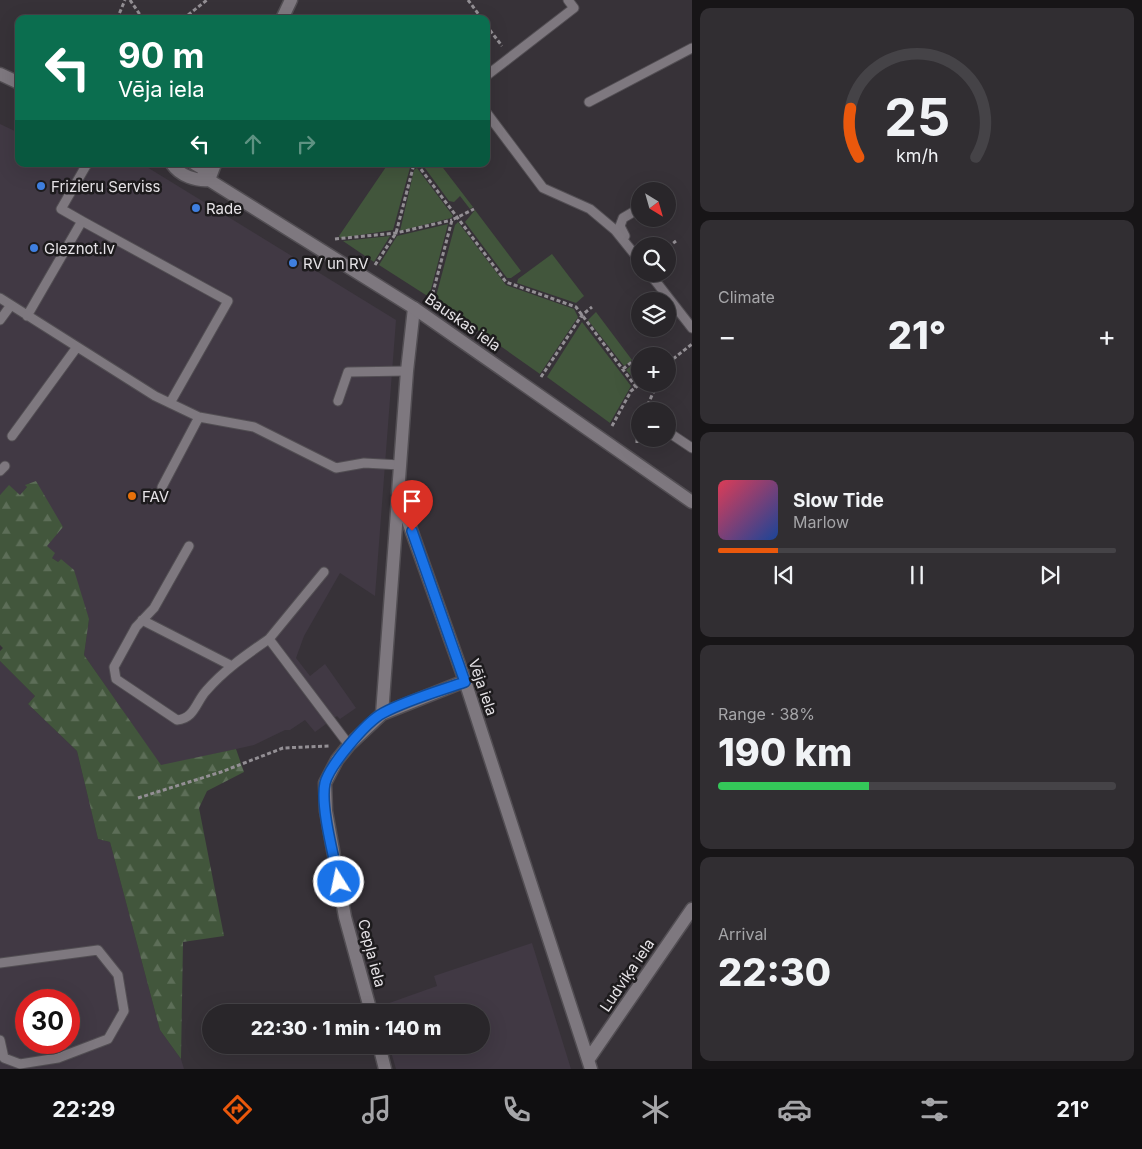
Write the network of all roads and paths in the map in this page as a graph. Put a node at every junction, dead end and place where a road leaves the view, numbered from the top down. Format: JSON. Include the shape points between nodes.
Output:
{"nodes":[{"id":1,"x":125,"y":0,"type":"edge"},
{"id":2,"x":130,"y":0,"type":"edge"},
{"id":3,"x":207,"y":0,"type":"edge"},
{"id":4,"x":291,"y":0,"type":"edge"},
{"id":5,"x":468,"y":0,"type":"edge"},
{"id":6,"x":568,"y":0,"type":"edge"},
{"id":7,"x":119,"y":15,"type":"edge"},
{"id":8,"x":140,"y":15,"type":"edge"},
{"id":9,"x":188,"y":15,"type":"edge"},
{"id":10,"x":284,"y":15,"type":"edge"},
{"id":11,"x":479,"y":15,"type":"edge"},
{"id":12,"x":490,"y":30,"type":"edge"},
{"id":13,"x":692,"y":48,"type":"edge"},
{"id":14,"x":511,"y":57,"type":"junction"},
{"id":15,"x":490,"y":73,"type":"edge"},
{"id":16,"x":0,"y":74,"type":"edge"},
{"id":17,"x":15,"y":81,"type":"edge"},
{"id":18,"x":589,"y":102,"type":"dead end"},
{"id":19,"x":490,"y":117,"type":"edge"},
{"id":20,"x":84,"y":167,"type":"edge"},
{"id":21,"x":174,"y":167,"type":"edge"},
{"id":22,"x":200,"y":167,"type":"edge"},
{"id":23,"x":215,"y":167,"type":"edge"},
{"id":24,"x":415,"y":167,"type":"edge"},
{"id":25,"x":418,"y":167,"type":"edge"},
{"id":26,"x":209,"y":180,"type":"junction"},
{"id":27,"x":474,"y":209,"type":"dead end"},
{"id":28,"x":631,"y":213,"type":"edge"},
{"id":29,"x":458,"y":216,"type":"junction"},
{"id":30,"x":452,"y":220,"type":"junction"},
{"id":31,"x":82,"y":221,"type":"junction"},
{"id":32,"x":396,"y":233,"type":"junction"},
{"id":33,"x":335,"y":239,"type":"dead end"},
{"id":34,"x":630,"y":247,"type":"joint"},
{"id":35,"x":375,"y":265,"type":"dead end"},
{"id":36,"x":656,"y":282,"type":"edge"},
{"id":37,"x":0,"y":298,"type":"edge"},
{"id":38,"x":431,"y":301,"type":"dead end"},
{"id":39,"x":11,"y":305,"type":"junction"},
{"id":40,"x":592,"y":307,"type":"dead end"},
{"id":41,"x":414,"y":308,"type":"junction"},
{"id":42,"x":582,"y":315,"type":"junction"},
{"id":43,"x":27,"y":316,"type":"junction"},
{"id":44,"x":0,"y":320,"type":"edge"},
{"id":45,"x":692,"y":328,"type":"edge"},
{"id":46,"x":77,"y":347,"type":"junction"},
{"id":47,"x":676,"y":357,"type":"edge"},
{"id":48,"x":631,"y":363,"type":"edge"},
{"id":49,"x":623,"y":369,"type":"junction"},
{"id":50,"x":407,"y":371,"type":"junction"},
{"id":51,"x":541,"y":377,"type":"dead end"},
{"id":52,"x":631,"y":380,"type":"edge"},
{"id":53,"x":633,"y":392,"type":"edge"},
{"id":54,"x":338,"y":401,"type":"dead end"},
{"id":55,"x":170,"y":403,"type":"junction"},
{"id":56,"x":200,"y":417,"type":"junction"},
{"id":57,"x":612,"y":426,"type":"dead end"},
{"id":58,"x":12,"y":436,"type":"dead end"},
{"id":59,"x":676,"y":437,"type":"edge"},
{"id":60,"x":692,"y":448,"type":"edge"},
{"id":61,"x":400,"y":465,"type":"junction"},
{"id":62,"x":162,"y":487,"type":"dead end"},
{"id":63,"x":398,"y":493,"type":"junction"},
{"id":64,"x":692,"y":502,"type":"edge"},
{"id":65,"x":189,"y":546,"type":"dead end"},
{"id":66,"x":324,"y":572,"type":"dead end"},
{"id":67,"x":142,"y":620,"type":"junction"},
{"id":68,"x":269,"y":639,"type":"junction"},
{"id":69,"x":232,"y":666,"type":"junction"},
{"id":70,"x":465,"y":682,"type":"junction"},
{"id":71,"x":382,"y":714,"type":"junction"},
{"id":72,"x":349,"y":745,"type":"junction"},
{"id":73,"x":138,"y":798,"type":"dead end"},
{"id":74,"x":692,"y":909,"type":"edge"},
{"id":75,"x":0,"y":963,"type":"edge"},
{"id":76,"x":369,"y":1004,"type":"edge"},
{"id":77,"x":0,"y":1040,"type":"edge"},
{"id":78,"x":381,"y":1054,"type":"edge"},
{"id":79,"x":2,"y":1059,"type":"edge"},
{"id":80,"x":590,"y":1064,"type":"edge"},
{"id":81,"x":385,"y":1069,"type":"edge"}],
"edges":[{"from":1,"to":7,"type":"path"},
{"from":2,"to":8,"type":"path"},
{"from":3,"to":9,"type":"path"},
{"from":4,"to":10,"type":"street"},
{"from":5,"to":11,"type":"path"},
{"from":6,"to":14,"type":"lane","via":[[574,8]]},
{"from":12,"to":14,"type":"path"},
{"from":13,"to":18,"type":"lane"},
{"from":14,"to":15,"type":"lane"},
{"from":16,"to":17,"type":"street"},
{"from":19,"to":34,"type":"lane","via":[[543,188],[590,209],[616,230]]},
{"from":20,"to":31,"type":"lane","via":[[61,209]]},
{"from":21,"to":26,"type":"street","name":"Bauskas iela","via":[[196,181]]},
{"from":22,"to":26,"type":"street","name":"Bauskas iela"},
{"from":23,"to":26,"type":"street"},
{"from":24,"to":32,"type":"path"},
{"from":25,"to":29,"type":"path"},
{"from":26,"to":41,"type":"street","name":"Bauskas iela"},
{"from":27,"to":29,"type":"path"},
{"from":28,"to":34,"type":"lane","via":[[623,218],[620,226]]},
{"from":29,"to":30,"type":"path"},
{"from":29,"to":42,"type":"path","via":[[506,282],[576,307]]},
{"from":30,"to":32,"type":"path"},
{"from":30,"to":38,"type":"path"},
{"from":31,"to":43,"type":"lane"},
{"from":31,"to":55,"type":"lane","via":[[228,301]]},
{"from":32,"to":33,"type":"path"},
{"from":32,"to":35,"type":"path"},
{"from":36,"to":45,"type":"lane"},
{"from":37,"to":39,"type":"lane"},
{"from":39,"to":43,"type":"lane"},
{"from":39,"to":44,"type":"lane"},
{"from":40,"to":42,"type":"path"},
{"from":41,"to":50,"type":"street","name":"Vēja iela"},
{"from":41,"to":64,"type":"street","name":"Bauskas iela"},
{"from":42,"to":49,"type":"path"},
{"from":42,"to":51,"type":"path"},
{"from":43,"to":46,"type":"lane"},
{"from":45,"to":47,"type":"path","via":[[692,344]]},
{"from":46,"to":55,"type":"lane"},
{"from":46,"to":58,"type":"lane"},
{"from":48,"to":49,"type":"path"},
{"from":49,"to":52,"type":"path"},
{"from":50,"to":54,"type":"lane","via":[[348,372]]},
{"from":50,"to":61,"type":"street","name":"Vēja iela"},
{"from":53,"to":57,"type":"path"},
{"from":55,"to":56,"type":"lane"},
{"from":56,"to":61,"type":"lane","via":[[254,427],[336,468],[364,463]]},
{"from":56,"to":62,"type":"lane"},
{"from":59,"to":60,"type":"lane"},
{"from":61,"to":63,"type":"street","name":"Vēja iela"},
{"from":63,"to":70,"type":"street","name":"Vēja iela"},
{"from":63,"to":71,"type":"street"},
{"from":65,"to":67,"type":"lane","via":[[154,608]]},
{"from":66,"to":68,"type":"lane"},
{"from":67,"to":69,"type":"lane"},
{"from":67,"to":69,"type":"lane","via":[[114,667],[116,679],[177,720],[190,716],[205,692]]},
{"from":68,"to":69,"type":"lane"},
{"from":68,"to":72,"type":"lane"},
{"from":70,"to":71,"type":"street","name":"Cepļa iela"},
{"from":70,"to":80,"type":"street","name":"Vēja iela"},
{"from":71,"to":72,"type":"street","name":"Cepļa iela"},
{"from":72,"to":73,"type":"path","via":[[283,748]]},
{"from":72,"to":76,"type":"street","name":"Cepļa iela","via":[[325,783],[326,811],[345,917]]},
{"from":74,"to":80,"type":"street","name":"Ludviķa iela"},
{"from":75,"to":79,"type":"lane","via":[[98,950],[118,975],[124,1011],[108,1040],[58,1058],[20,1064]]},
{"from":77,"to":79,"type":"lane"},
{"from":78,"to":81,"type":"street"}]}
